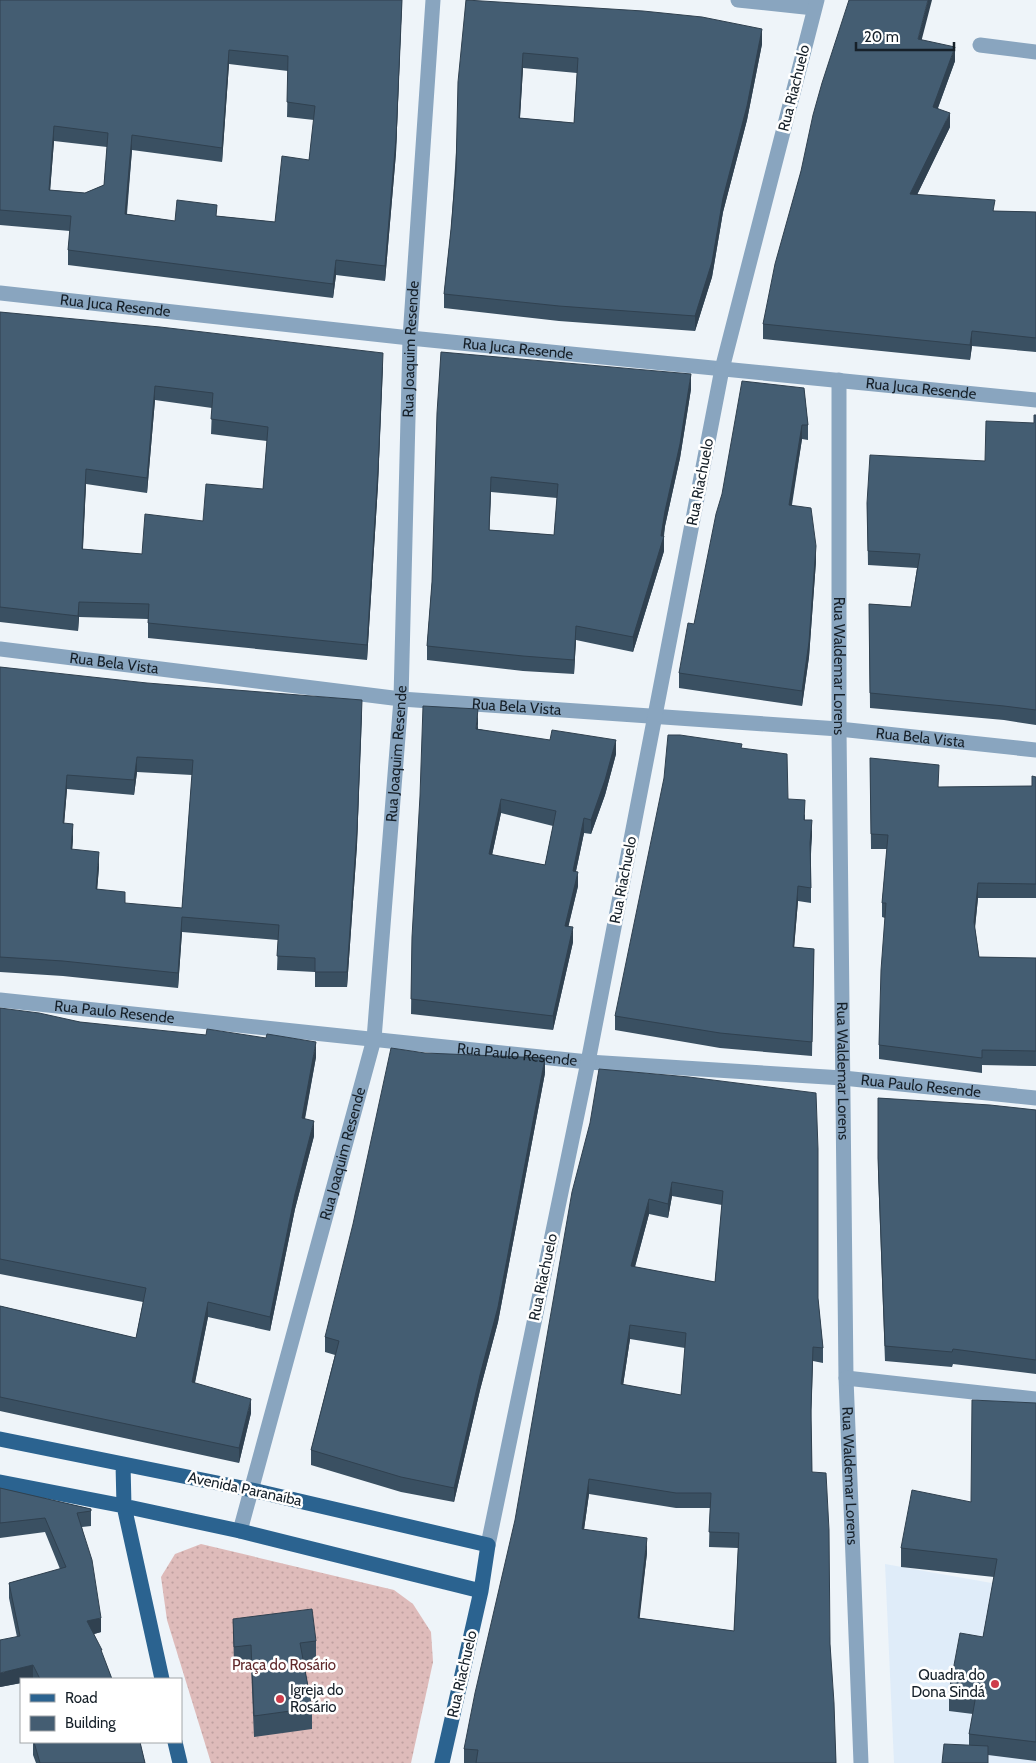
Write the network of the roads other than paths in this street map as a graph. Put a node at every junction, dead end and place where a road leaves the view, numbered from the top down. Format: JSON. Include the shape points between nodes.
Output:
{"nodes":[{"id":1,"x":433,"y":0,"type":"edge"},
{"id":2,"x":738,"y":0,"type":"edge"},
{"id":3,"x":816,"y":4,"type":"edge"},
{"id":4,"x":980,"y":45,"type":"dead end"},
{"id":5,"x":1036,"y":52,"type":"edge"},
{"id":6,"x":0,"y":293,"type":"edge"},
{"id":7,"x":410,"y":338,"type":"junction"},
{"id":8,"x":722,"y":369,"type":"junction"},
{"id":9,"x":839,"y":380,"type":"junction"},
{"id":10,"x":1036,"y":400,"type":"edge"},
{"id":11,"x":0,"y":648,"type":"edge"},
{"id":12,"x":400,"y":699,"type":"junction"},
{"id":13,"x":655,"y":716,"type":"junction"},
{"id":14,"x":839,"y":729,"type":"junction"},
{"id":15,"x":1036,"y":750,"type":"edge"},
{"id":16,"x":0,"y":1000,"type":"edge"},
{"id":17,"x":374,"y":1039,"type":"junction"},
{"id":18,"x":588,"y":1062,"type":"junction"},
{"id":19,"x":843,"y":1078,"type":"junction"},
{"id":20,"x":1036,"y":1098,"type":"edge"},
{"id":21,"x":846,"y":1378,"type":"junction"},
{"id":22,"x":1036,"y":1399,"type":"edge"},
{"id":23,"x":0,"y":1439,"type":"edge"},
{"id":24,"x":123,"y":1464,"type":"junction"},
{"id":25,"x":0,"y":1482,"type":"edge"},
{"id":26,"x":252,"y":1490,"type":"junction"},
{"id":27,"x":124,"y":1506,"type":"junction"},
{"id":28,"x":240,"y":1531,"type":"junction"},
{"id":29,"x":488,"y":1545,"type":"junction"},
{"id":30,"x":481,"y":1591,"type":"junction"},
{"id":31,"x":162,"y":1678,"type":"edge"},
{"id":32,"x":175,"y":1743,"type":"edge"},
{"id":33,"x":180,"y":1763,"type":"edge"},
{"id":34,"x":442,"y":1763,"type":"edge"},
{"id":35,"x":861,"y":1763,"type":"edge"}],
"edges":[{"from":1,"to":7,"type":"street","name":"Rua Joaquim Resende"},
{"from":2,"to":3,"type":"street"},
{"from":3,"to":8,"type":"street","name":"Rua Riachuelo"},
{"from":4,"to":5,"type":"street"},
{"from":6,"to":7,"type":"street","name":"Rua Juca Resende"},
{"from":7,"to":8,"type":"street","name":"Rua Juca Resende"},
{"from":7,"to":12,"type":"street","name":"Rua Joaquim Resende"},
{"from":8,"to":9,"type":"street","name":"Rua Juca Resende"},
{"from":8,"to":13,"type":"street","name":"Rua Riachuelo"},
{"from":9,"to":10,"type":"street","name":"Rua Juca Resende"},
{"from":9,"to":14,"type":"street","name":"Rua Waldemar Lorens"},
{"from":11,"to":12,"type":"street","name":"Rua Bela Vista"},
{"from":12,"to":13,"type":"street","name":"Rua Bela Vista"},
{"from":12,"to":17,"type":"street","name":"Rua Joaquim Resende"},
{"from":13,"to":14,"type":"street","name":"Rua Bela Vista"},
{"from":13,"to":18,"type":"street","name":"Rua Riachuelo"},
{"from":14,"to":15,"type":"street","name":"Rua Bela Vista"},
{"from":14,"to":19,"type":"street","name":"Rua Waldemar Lorens"},
{"from":16,"to":17,"type":"street","name":"Rua Paulo Resende"},
{"from":17,"to":18,"type":"street","name":"Rua Paulo Resende"},
{"from":17,"to":26,"type":"street","name":"Rua Joaquim Resende"},
{"from":18,"to":19,"type":"street","name":"Rua Paulo Resende"},
{"from":18,"to":29,"type":"street","name":"Rua Riachuelo"},
{"from":19,"to":20,"type":"street","name":"Rua Paulo Resende"},
{"from":19,"to":21,"type":"street","name":"Rua Waldemar Lorens"},
{"from":21,"to":22,"type":"street"},
{"from":21,"to":35,"type":"street","name":"Rua Waldemar Lorens"},
{"from":23,"to":24,"type":"main road","name":"Avenida Paranaíba"},
{"from":24,"to":26,"type":"main road","name":"Avenida Paranaíba"},
{"from":24,"to":27,"type":"main road"},
{"from":25,"to":27,"type":"main road"},
{"from":26,"to":28,"type":"street","name":"Rua Joaquim Resende"},
{"from":26,"to":29,"type":"main road","name":"Avenida Paranaíba"},
{"from":27,"to":28,"type":"main road"},
{"from":27,"to":31,"type":"main road"},
{"from":28,"to":30,"type":"main road"},
{"from":29,"to":30,"type":"main road","name":"Rua Riachuelo"},
{"from":30,"to":34,"type":"main road","name":"Rua Riachuelo"},
{"from":32,"to":33,"type":"main road"}]}
